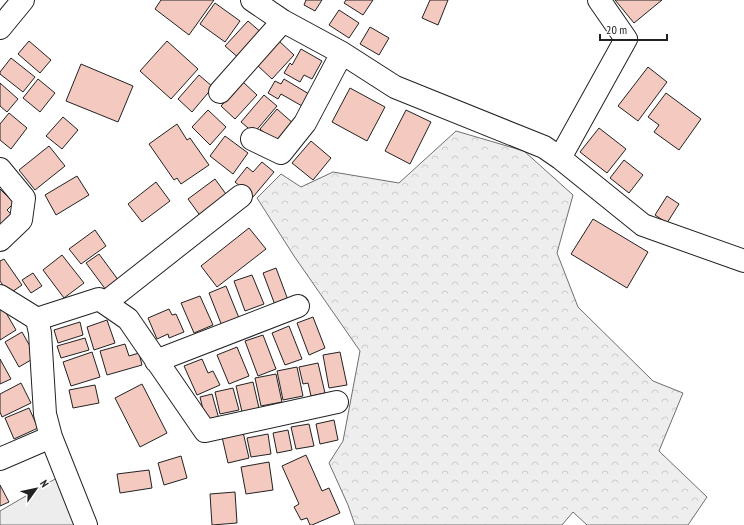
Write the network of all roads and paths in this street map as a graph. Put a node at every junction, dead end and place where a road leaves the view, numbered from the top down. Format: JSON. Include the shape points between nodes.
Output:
{"nodes":[{"id":1,"x":23,"y":0,"type":"edge"},
{"id":2,"x":252,"y":0,"type":"edge"},
{"id":3,"x":598,"y":0,"type":"edge"},
{"id":4,"x":283,"y":21,"type":"junction"},
{"id":5,"x":0,"y":28,"type":"edge"},
{"id":6,"x":342,"y":53,"type":"junction"},
{"id":7,"x":220,"y":92,"type":"dead end"},
{"id":8,"x":252,"y":139,"type":"dead end"},
{"id":9,"x":560,"y":158,"type":"junction"},
{"id":10,"x":0,"y":169,"type":"edge"},
{"id":11,"x":241,"y":196,"type":"dead end"},
{"id":12,"x":0,"y":240,"type":"edge"},
{"id":13,"x":744,"y":261,"type":"edge"},
{"id":14,"x":0,"y":296,"type":"edge"},
{"id":15,"x":105,"y":303,"type":"junction"},
{"id":16,"x":298,"y":306,"type":"dead end"},
{"id":17,"x":37,"y":319,"type":"junction"},
{"id":18,"x":156,"y":360,"type":"junction"},
{"id":19,"x":337,"y":402,"type":"dead end"},
{"id":20,"x":51,"y":437,"type":"junction"},
{"id":21,"x":0,"y":459,"type":"edge"},
{"id":22,"x":86,"y":525,"type":"edge"}],
"edges":[{"from":1,"to":5,"type":"street"},
{"from":2,"to":4,"type":"street"},
{"from":3,"to":9,"type":"street","via":[[626,39]]},
{"from":4,"to":6,"type":"street"},
{"from":4,"to":7,"type":"street"},
{"from":6,"to":8,"type":"street","via":[[305,123],[281,153]]},
{"from":6,"to":9,"type":"street","via":[[395,87],[544,147]]},
{"from":9,"to":13,"type":"street","via":[[643,225]]},
{"from":10,"to":12,"type":"street","via":[[24,198],[21,220]]},
{"from":11,"to":15,"type":"street"},
{"from":14,"to":17,"type":"street"},
{"from":15,"to":17,"type":"street","via":[[99,299]]},
{"from":15,"to":18,"type":"street","via":[[128,319]]},
{"from":16,"to":18,"type":"street"},
{"from":17,"to":20,"type":"street","via":[[45,414]]},
{"from":18,"to":19,"type":"street","via":[[205,431]]},
{"from":20,"to":21,"type":"street"},
{"from":20,"to":22,"type":"street"}]}
